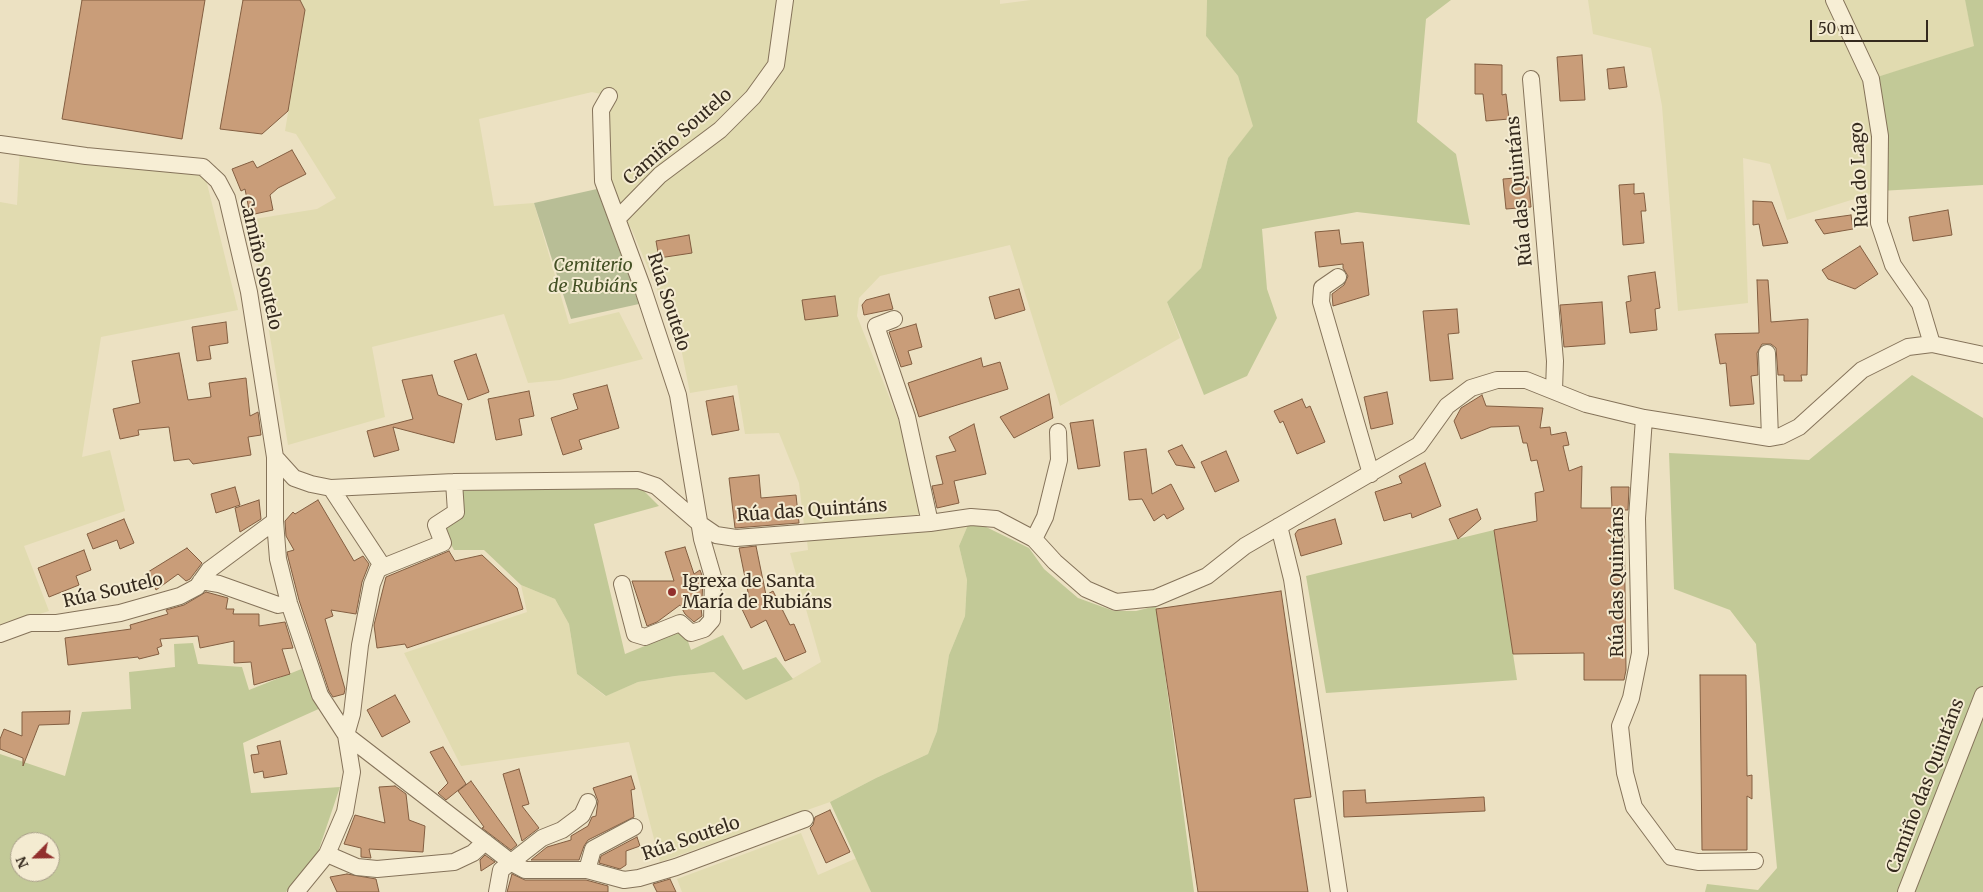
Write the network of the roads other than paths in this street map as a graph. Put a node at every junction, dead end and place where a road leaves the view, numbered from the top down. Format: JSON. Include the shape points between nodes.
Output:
{"nodes":[{"id":1,"x":785,"y":0,"type":"edge"},
{"id":2,"x":1834,"y":0,"type":"edge"},
{"id":3,"x":1531,"y":79,"type":"dead end"},
{"id":4,"x":609,"y":96,"type":"dead end"},
{"id":5,"x":0,"y":144,"type":"edge"},
{"id":6,"x":618,"y":218,"type":"junction"},
{"id":7,"x":1338,"y":277,"type":"dead end"},
{"id":8,"x":894,"y":319,"type":"dead end"},
{"id":9,"x":1932,"y":344,"type":"junction"},
{"id":10,"x":1767,"y":353,"type":"dead end"},
{"id":11,"x":1983,"y":354,"type":"edge"},
{"id":12,"x":1554,"y":390,"type":"junction"},
{"id":13,"x":1644,"y":418,"type":"junction"},
{"id":14,"x":1058,"y":432,"type":"dead end"},
{"id":15,"x":1770,"y":438,"type":"junction"},
{"id":16,"x":275,"y":458,"type":"junction"},
{"id":17,"x":1371,"y":474,"type":"junction"},
{"id":18,"x":454,"y":482,"type":"junction"},
{"id":19,"x":331,"y":488,"type":"junction"},
{"id":20,"x":275,"y":521,"type":"junction"},
{"id":21,"x":930,"y":523,"type":"junction"},
{"id":22,"x":700,"y":524,"type":"junction"},
{"id":23,"x":1279,"y":526,"type":"junction"},
{"id":24,"x":1034,"y":539,"type":"junction"},
{"id":25,"x":383,"y":567,"type":"junction"},
{"id":26,"x":201,"y":581,"type":"junction"},
{"id":27,"x":622,"y":584,"type":"dead end"},
{"id":28,"x":289,"y":603,"type":"junction"},
{"id":29,"x":0,"y":634,"type":"edge"},
{"id":30,"x":1983,"y":695,"type":"edge"},
{"id":31,"x":346,"y":735,"type":"junction"},
{"id":32,"x":588,"y":802,"type":"dead end"},
{"id":33,"x":806,"y":819,"type":"dead end"},
{"id":34,"x":634,"y":827,"type":"dead end"},
{"id":35,"x":485,"y":842,"type":"junction"},
{"id":36,"x":328,"y":854,"type":"junction"},
{"id":37,"x":1755,"y":860,"type":"dead end"},
{"id":38,"x":512,"y":863,"type":"junction"},
{"id":39,"x":587,"y":870,"type":"junction"},
{"id":40,"x":296,"y":892,"type":"edge"},
{"id":41,"x":497,"y":892,"type":"edge"},
{"id":42,"x":1339,"y":892,"type":"edge"},
{"id":43,"x":1906,"y":892,"type":"edge"}],
"edges":[{"from":1,"to":6,"type":"street","name":"Camiño Soutelo","via":[[776,65],[753,97],[720,130],[660,175]]},
{"from":2,"to":9,"type":"street","name":"Rúa do Lago","via":[[1871,79],[1880,136],[1879,223],[1893,265],[1920,304]]},
{"from":3,"to":12,"type":"street","name":"Rúa das Quintáns","via":[[1555,361]]},
{"from":4,"to":6,"type":"street","name":"Rúa Soutelo","via":[[601,110],[603,180]]},
{"from":5,"to":16,"type":"street","name":"Camiño Soutelo","via":[[203,167],[218,181],[227,198],[249,292]]},
{"from":6,"to":22,"type":"street","name":"Rúa Soutelo","via":[[678,395]]},
{"from":7,"to":17,"type":"street","via":[[1322,288],[1321,302]]},
{"from":8,"to":21,"type":"street","via":[[876,326],[907,417]]},
{"from":9,"to":11,"type":"street"},
{"from":9,"to":15,"type":"street","name":"Rúa das Quintáns","via":[[1908,346],[1886,356],[1862,370],[1799,427]]},
{"from":10,"to":15,"type":"street"},
{"from":12,"to":13,"type":"street","name":"Rúa das Quintáns","via":[[1586,404]]},
{"from":12,"to":17,"type":"street","name":"Rúa das Quintáns","via":[[1513,379],[1471,388],[1446,406],[1419,445]]},
{"from":13,"to":15,"type":"street","name":"Rúa das Quintáns"},
{"from":13,"to":37,"type":"street","name":"Rúa das Quintáns","via":[[1637,518],[1640,653],[1632,698],[1620,726],[1625,773],[1634,807],[1671,857],[1698,862]]},
{"from":14,"to":24,"type":"street","via":[[1059,460],[1045,516]]},
{"from":16,"to":19,"type":"street","via":[[294,478]]},
{"from":16,"to":20,"type":"street","name":"Rúa Soutelo"},
{"from":17,"to":23,"type":"street","name":"Rúa das Quintáns"},
{"from":18,"to":19,"type":"street"},
{"from":18,"to":22,"type":"street","via":[[638,480],[656,486]]},
{"from":18,"to":25,"type":"street","via":[[456,512],[436,525],[443,544]]},
{"from":19,"to":25,"type":"street"},
{"from":20,"to":26,"type":"street","name":"Rúa Soutelo","via":[[209,570]]},
{"from":20,"to":28,"type":"street","name":"Rúa Soutelo","via":[[278,559]]},
{"from":21,"to":22,"type":"street","name":"Rúa das Quintáns","via":[[736,538],[716,535]]},
{"from":21,"to":24,"type":"street","name":"Rúa das Quintáns","via":[[971,517],[996,518]]},
{"from":22,"to":27,"type":"street","name":"Rúa Soutelo","via":[[714,592],[712,620],[704,629],[691,634],[680,623],[645,637],[635,634]]},
{"from":23,"to":24,"type":"street","name":"Rúa das Quintáns","via":[[1245,546],[1207,576],[1155,598],[1116,602],[1086,588]]},
{"from":23,"to":42,"type":"street","via":[[1292,579]]},
{"from":25,"to":31,"type":"street","name":"Rúa Soutelo","via":[[378,569],[372,584]]},
{"from":26,"to":28,"type":"street","via":[[278,605]]},
{"from":26,"to":29,"type":"street","name":"Rúa Soutelo","via":[[197,587],[180,596],[120,613],[57,624],[30,623]]},
{"from":28,"to":31,"type":"street","name":"Rúa Soutelo","via":[[320,695]]},
{"from":30,"to":43,"type":"street","name":"Camiño das Quintáns"},
{"from":31,"to":35,"type":"street","name":"Rúa Soutelo"},
{"from":31,"to":36,"type":"street","name":"Rúa Soutelo","via":[[352,772],[345,812]]},
{"from":32,"to":38,"type":"street","via":[[582,815],[562,830],[542,838]]},
{"from":33,"to":39,"type":"street","name":"Rúa Soutelo","via":[[639,878],[624,880]]},
{"from":34,"to":39,"type":"street","name":"Rúa Soutelo","via":[[592,849]]},
{"from":35,"to":36,"type":"street","via":[[473,854],[454,862],[377,869],[357,867]]},
{"from":35,"to":38,"type":"street","name":"Rúa Soutelo"},
{"from":36,"to":40,"type":"street","name":"Rúa Soutelo"},
{"from":38,"to":39,"type":"street","name":"Rúa Soutelo","via":[[525,870]]},
{"from":38,"to":41,"type":"street","via":[[501,870]]}]}
